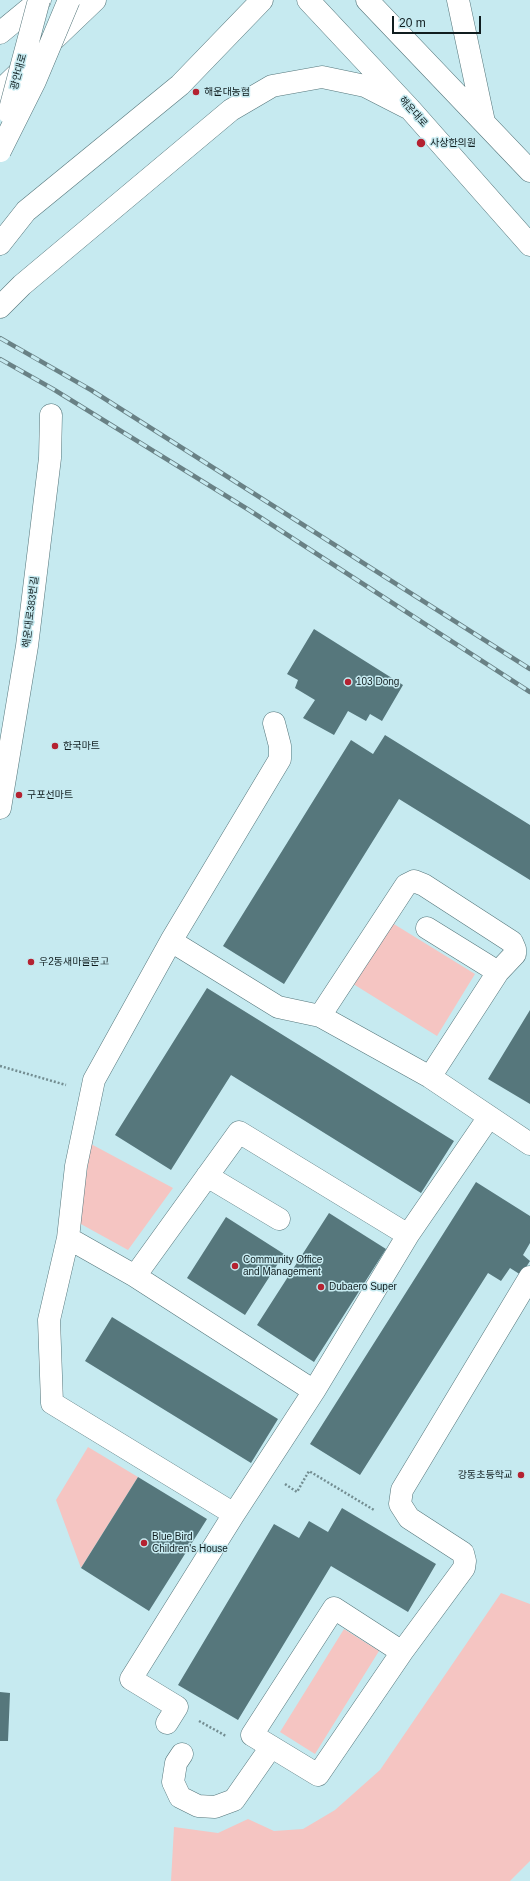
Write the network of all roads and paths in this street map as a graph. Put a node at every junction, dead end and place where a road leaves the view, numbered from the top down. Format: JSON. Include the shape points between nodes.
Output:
{"nodes":[{"id":1,"x":39,"y":0,"type":"edge"},
{"id":2,"x":69,"y":0,"type":"edge"},
{"id":3,"x":95,"y":0,"type":"edge"},
{"id":4,"x":262,"y":0,"type":"edge"},
{"id":5,"x":308,"y":0,"type":"edge"},
{"id":6,"x":367,"y":0,"type":"edge"},
{"id":7,"x":458,"y":0,"type":"edge"},
{"id":8,"x":0,"y":33,"type":"edge"},
{"id":9,"x":0,"y":91,"type":"edge"},
{"id":10,"x":410,"y":109,"type":"junction"},
{"id":11,"x":484,"y":122,"type":"junction"},
{"id":12,"x":0,"y":145,"type":"edge"},
{"id":13,"x":0,"y":151,"type":"edge"},
{"id":14,"x":530,"y":172,"type":"edge"},
{"id":15,"x":0,"y":244,"type":"edge"},
{"id":16,"x":530,"y":245,"type":"edge"},
{"id":17,"x":0,"y":307,"type":"edge"},
{"id":18,"x":51,"y":415,"type":"dead end"},
{"id":19,"x":274,"y":723,"type":"dead end"},
{"id":20,"x":0,"y":808,"type":"edge"},
{"id":21,"x":427,"y":928,"type":"dead end"},
{"id":22,"x":171,"y":941,"type":"junction"},
{"id":23,"x":498,"y":972,"type":"junction"},
{"id":24,"x":320,"y":1016,"type":"junction"},
{"id":25,"x":0,"y":1066,"type":"edge"},
{"id":26,"x":430,"y":1077,"type":"junction"},
{"id":27,"x":91,"y":1092,"type":"junction"},
{"id":28,"x":489,"y":1117,"type":"junction"},
{"id":29,"x":530,"y":1144,"type":"edge"},
{"id":30,"x":207,"y":1176,"type":"junction"},
{"id":31,"x":279,"y":1219,"type":"dead end"},
{"id":32,"x":408,"y":1235,"type":"junction"},
{"id":33,"x":68,"y":1238,"type":"junction"},
{"id":34,"x":135,"y":1276,"type":"junction"},
{"id":35,"x":530,"y":1277,"type":"edge"},
{"id":36,"x":314,"y":1391,"type":"junction"},
{"id":37,"x":262,"y":1470,"type":"junction"},
{"id":38,"x":400,"y":1504,"type":"junction"},
{"id":39,"x":234,"y":1514,"type":"junction"},
{"id":40,"x":402,"y":1652,"type":"junction"},
{"id":41,"x":172,"y":1715,"type":"joint"},
{"id":42,"x":252,"y":1735,"type":"junction"},
{"id":43,"x":271,"y":1747,"type":"junction"},
{"id":44,"x":182,"y":1754,"type":"dead end"}],
"edges":[{"from":1,"to":8,"type":"main road"},
{"from":1,"to":12,"type":"main road","name":"광안대로","bridge":true},
{"from":2,"to":13,"type":"main road","bridge":true,"via":[[35,81]]},
{"from":3,"to":9,"type":"main road"},
{"from":4,"to":15,"type":"main road","via":[[180,85],[26,211]]},
{"from":5,"to":10,"type":"main road","name":"해운대로"},
{"from":6,"to":11,"type":"main road"},
{"from":7,"to":11,"type":"main road"},
{"from":10,"to":16,"type":"main road","name":"해운대로"},
{"from":10,"to":17,"type":"main road","via":[[365,86],[322,77],[272,86],[231,110],[22,285]]},
{"from":11,"to":14,"type":"main road"},
{"from":18,"to":20,"type":"main road","name":"해운대로383번길","via":[[50,458],[27,646]]},
{"from":19,"to":22,"type":"main road","via":[[280,746],[280,759]]},
{"from":21,"to":23,"type":"main road"},
{"from":22,"to":24,"type":"main road","via":[[278,1007]]},
{"from":22,"to":27,"type":"main road","via":[[94,1080]]},
{"from":23,"to":24,"type":"main road","via":[[515,954],[512,942],[414,881],[406,885]]},
{"from":23,"to":26,"type":"main road"},
{"from":24,"to":26,"type":"main road"},
{"from":25,"to":27,"type":"path"},
{"from":26,"to":28,"type":"main road"},
{"from":27,"to":33,"type":"main road","via":[[76,1166]]},
{"from":28,"to":29,"type":"main road"},
{"from":28,"to":32,"type":"main road"},
{"from":30,"to":31,"type":"main road"},
{"from":30,"to":32,"type":"main road","via":[[239,1132]]},
{"from":30,"to":34,"type":"main road"},
{"from":32,"to":36,"type":"main road"},
{"from":33,"to":34,"type":"main road"},
{"from":33,"to":39,"type":"main road","via":[[50,1320],[52,1403]]},
{"from":34,"to":36,"type":"main road"},
{"from":35,"to":38,"type":"main road","via":[[402,1490]]},
{"from":36,"to":37,"type":"main road"},
{"from":37,"to":38,"type":"path","via":[[297,1492],[309,1471],[380,1514]]},
{"from":37,"to":39,"type":"main road"},
{"from":38,"to":40,"type":"main road","via":[[409,1518],[463,1552],[465,1561],[464,1568]]},
{"from":39,"to":41,"type":"main road","via":[[132,1679]]},
{"from":40,"to":42,"type":"main road","via":[[334,1608]]},
{"from":40,"to":43,"type":"main road","via":[[318,1775]]},
{"from":41,"to":42,"type":"path","via":[[229,1738],[237,1726]]},
{"from":42,"to":43,"type":"main road"},
{"from":43,"to":44,"type":"main road","via":[[234,1800],[215,1807],[198,1806],[180,1797],[173,1782],[176,1764]]}]}
